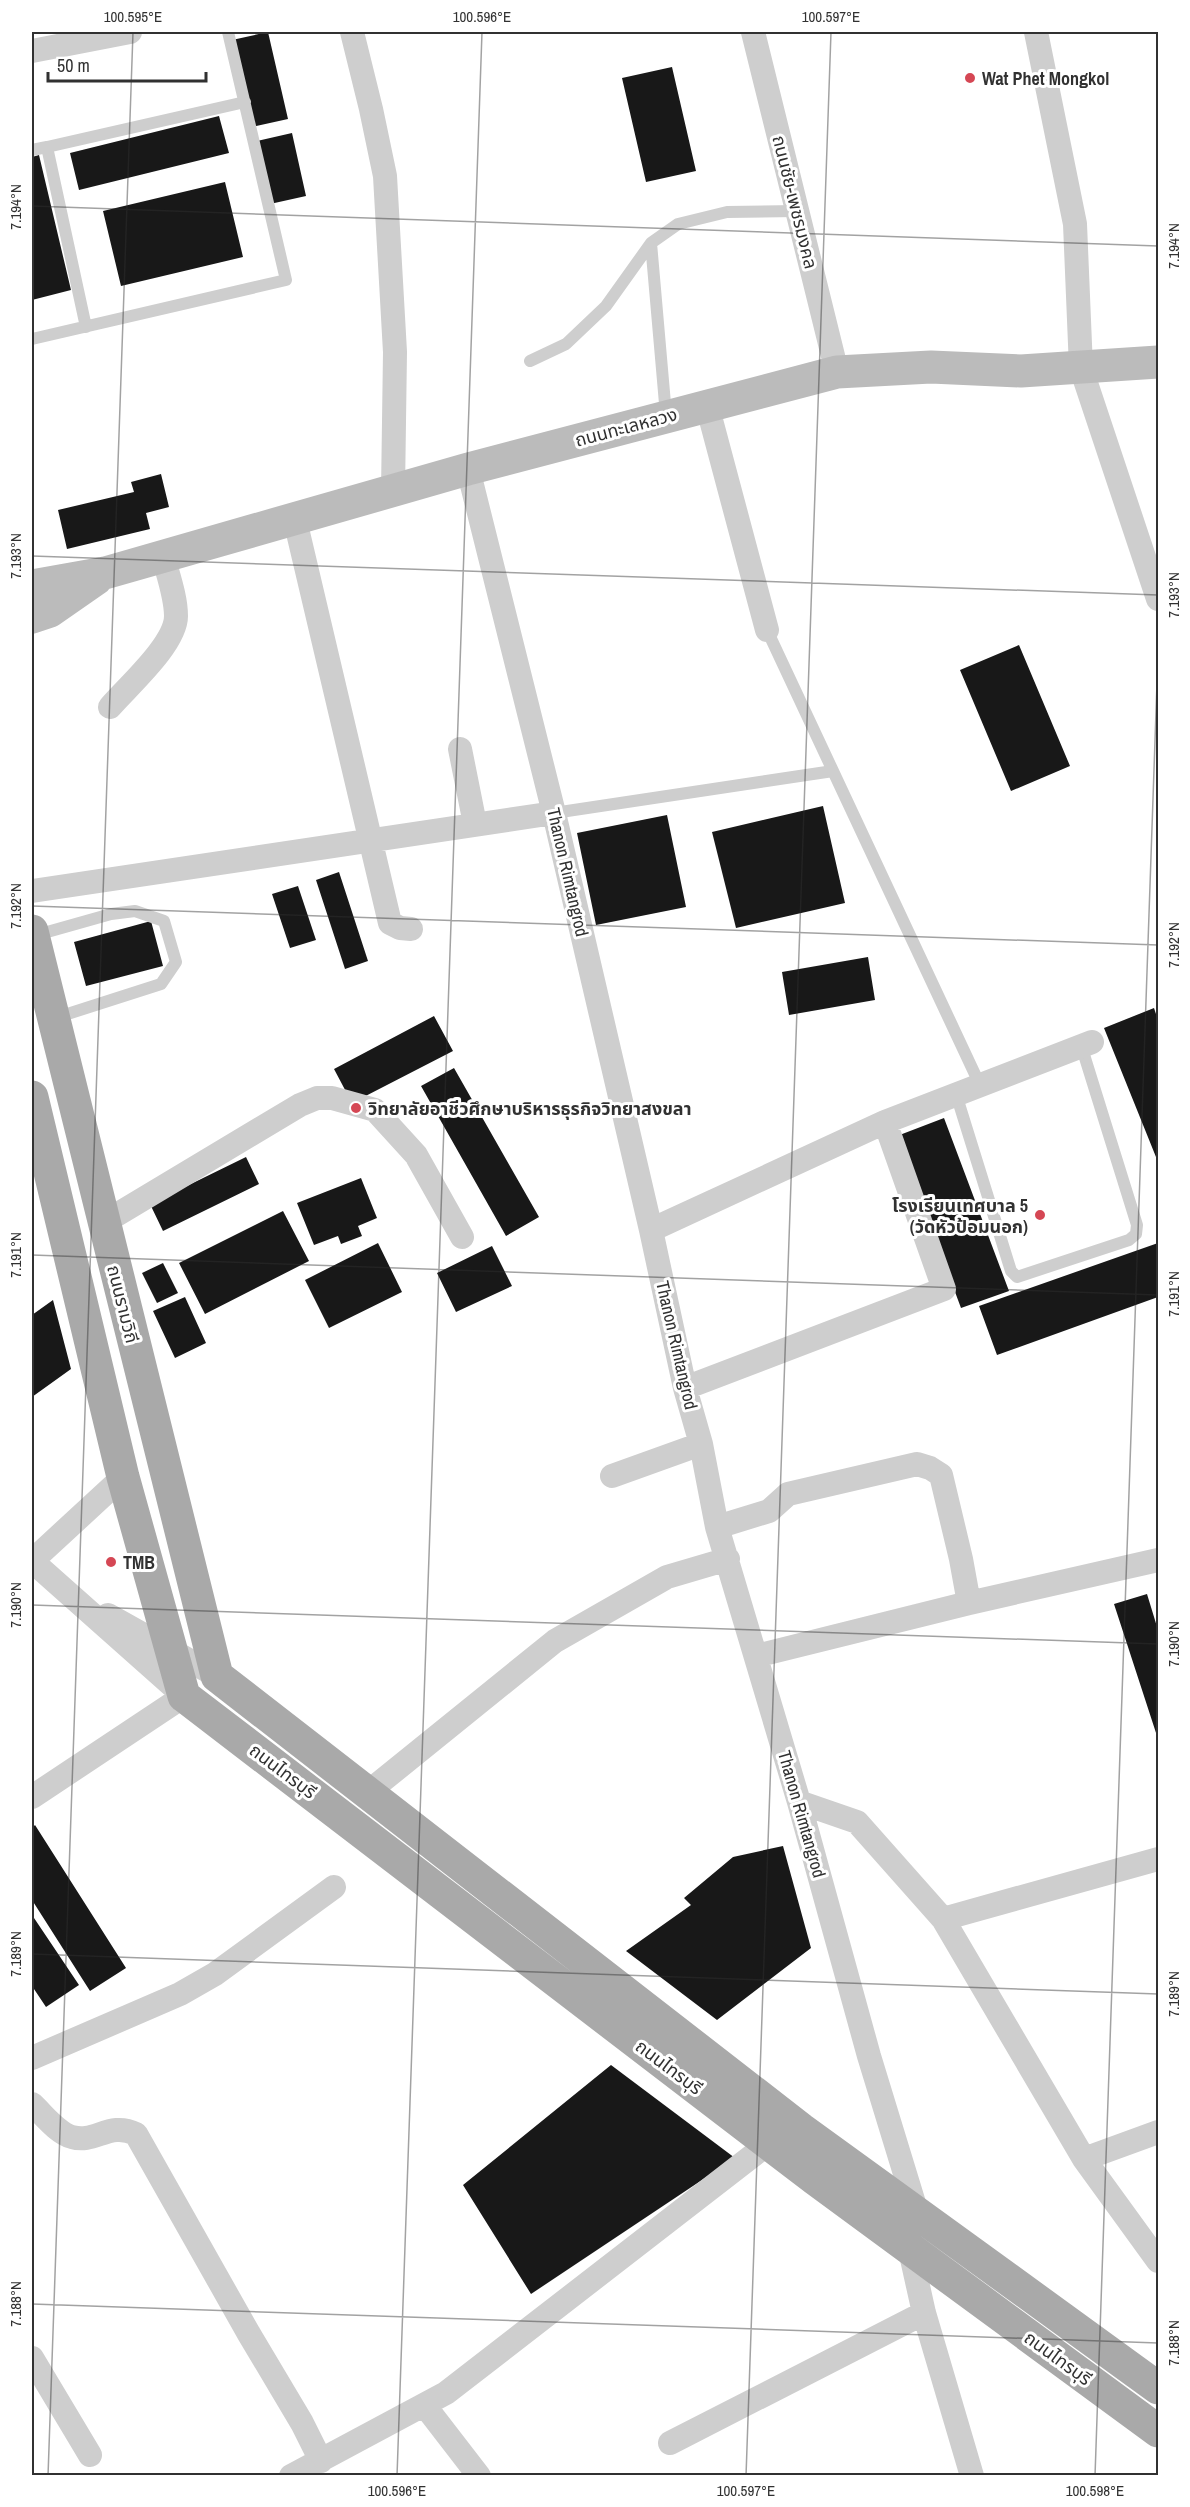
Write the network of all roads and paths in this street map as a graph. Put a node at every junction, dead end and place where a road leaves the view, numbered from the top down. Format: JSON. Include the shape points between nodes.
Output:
{"nodes":[{"id":1,"x":130,"y":32,"type":"edge"},
{"id":2,"x":228,"y":32,"type":"edge"},
{"id":3,"x":352,"y":32,"type":"edge"},
{"id":4,"x":753,"y":32,"type":"edge"},
{"id":5,"x":1036,"y":32,"type":"edge"},
{"id":6,"x":32,"y":51,"type":"edge"},
{"id":7,"x":245,"y":102,"type":"junction"},
{"id":8,"x":47,"y":147,"type":"junction"},
{"id":9,"x":32,"y":150,"type":"edge"},
{"id":10,"x":797,"y":211,"type":"junction"},
{"id":11,"x":651,"y":243,"type":"junction"},
{"id":12,"x":86,"y":327,"type":"junction"},
{"id":13,"x":32,"y":339,"type":"edge"},
{"id":14,"x":530,"y":361,"type":"dead end"},
{"id":15,"x":1158,"y":362,"type":"edge"},
{"id":16,"x":1080,"y":368,"type":"junction"},
{"id":17,"x":837,"y":372,"type":"junction"},
{"id":18,"x":707,"y":405,"type":"junction"},
{"id":19,"x":666,"y":416,"type":"junction"},
{"id":20,"x":468,"y":469,"type":"junction"},
{"id":21,"x":393,"y":491,"type":"junction"},
{"id":22,"x":295,"y":520,"type":"junction"},
{"id":23,"x":163,"y":556,"type":"junction"},
{"id":24,"x":105,"y":573,"type":"junction"},
{"id":25,"x":32,"y":586,"type":"edge"},
{"id":26,"x":1158,"y":599,"type":"edge"},
{"id":27,"x":32,"y":617,"type":"edge"},
{"id":28,"x":767,"y":630,"type":"joint"},
{"id":29,"x":110,"y":707,"type":"dead end"},
{"id":30,"x":460,"y":749,"type":"dead end"},
{"id":31,"x":833,"y":771,"type":"junction"},
{"id":32,"x":554,"y":813,"type":"junction"},
{"id":33,"x":475,"y":824,"type":"junction"},
{"id":34,"x":370,"y":841,"type":"junction"},
{"id":35,"x":32,"y":891,"type":"edge"},
{"id":36,"x":411,"y":929,"type":"dead end"},
{"id":37,"x":32,"y":933,"type":"edge"},
{"id":38,"x":54,"y":1018,"type":"junction"},
{"id":39,"x":1087,"y":1044,"type":"joint"},
{"id":40,"x":980,"y":1084,"type":"junction"},
{"id":41,"x":956,"y":1094,"type":"junction"},
{"id":42,"x":32,"y":1097,"type":"edge"},
{"id":43,"x":885,"y":1122,"type":"junction"},
{"id":44,"x":38,"y":1155,"type":"edge"},
{"id":45,"x":103,"y":1223,"type":"junction"},
{"id":46,"x":651,"y":1230,"type":"junction"},
{"id":47,"x":462,"y":1237,"type":"dead end"},
{"id":48,"x":685,"y":1388,"type":"junction"},
{"id":49,"x":701,"y":1444,"type":"junction"},
{"id":50,"x":612,"y":1476,"type":"dead end"},
{"id":51,"x":123,"y":1477,"type":"junction"},
{"id":52,"x":717,"y":1527,"type":"junction"},
{"id":53,"x":728,"y":1559,"type":"junction"},
{"id":54,"x":1158,"y":1560,"type":"edge"},
{"id":55,"x":32,"y":1561,"type":"edge"},
{"id":56,"x":67,"y":1591,"type":"junction"},
{"id":57,"x":969,"y":1603,"type":"junction"},
{"id":58,"x":172,"y":1651,"type":"junction"},
{"id":59,"x":756,"y":1656,"type":"junction"},
{"id":60,"x":216,"y":1676,"type":"junction"},
{"id":61,"x":184,"y":1696,"type":"junction"},
{"id":62,"x":368,"y":1793,"type":"junction"},
{"id":63,"x":32,"y":1797,"type":"edge"},
{"id":64,"x":799,"y":1802,"type":"junction"},
{"id":65,"x":1158,"y":1859,"type":"edge"},
{"id":66,"x":334,"y":1887,"type":"dead end"},
{"id":67,"x":943,"y":1919,"type":"junction"},
{"id":68,"x":32,"y":2058,"type":"edge"},
{"id":69,"x":32,"y":2104,"type":"edge"},
{"id":70,"x":1158,"y":2132,"type":"edge"},
{"id":71,"x":769,"y":2143,"type":"junction"},
{"id":72,"x":1084,"y":2159,"type":"junction"},
{"id":73,"x":917,"y":2213,"type":"junction"},
{"id":74,"x":910,"y":2250,"type":"junction"},
{"id":75,"x":1158,"y":2261,"type":"edge"},
{"id":76,"x":924,"y":2313,"type":"junction"},
{"id":77,"x":32,"y":2358,"type":"edge"},
{"id":78,"x":1158,"y":2388,"type":"edge"},
{"id":79,"x":425,"y":2406,"type":"junction"},
{"id":80,"x":1158,"y":2431,"type":"edge"},
{"id":81,"x":670,"y":2443,"type":"dead end"},
{"id":82,"x":90,"y":2456,"type":"dead end"},
{"id":83,"x":321,"y":2461,"type":"junction"},
{"id":84,"x":291,"y":2475,"type":"edge"},
{"id":85,"x":479,"y":2475,"type":"edge"},
{"id":86,"x":972,"y":2475,"type":"edge"}],
"edges":[{"from":1,"to":6,"type":"street"},
{"from":2,"to":7,"type":"lane"},
{"from":3,"to":21,"type":"street","via":[[385,176],[395,352]]},
{"from":4,"to":10,"type":"street","name":"ถนนชัย-เพชรมงคล"},
{"from":5,"to":16,"type":"street","via":[[1075,224]]},
{"from":7,"to":8,"type":"lane"},
{"from":7,"to":12,"type":"lane","via":[[286,280]]},
{"from":8,"to":9,"type":"lane"},
{"from":8,"to":12,"type":"lane"},
{"from":10,"to":11,"type":"lane","via":[[727,212],[678,224]]},
{"from":10,"to":17,"type":"street","name":"ถนนชัย-เพชรมงคล"},
{"from":11,"to":14,"type":"lane","via":[[598,313],[566,344]]},
{"from":11,"to":19,"type":"lane"},
{"from":12,"to":13,"type":"lane"},
{"from":15,"to":16,"type":"main road","name":"ถนนทะเลหลวง"},
{"from":16,"to":17,"type":"main road","name":"ถนนทะเลหลวง","via":[[1021,371],[931,367]]},
{"from":16,"to":26,"type":"street"},
{"from":17,"to":18,"type":"main road","name":"ถนนทะเลหลวง"},
{"from":18,"to":19,"type":"main road","name":"ถนนทะเลหลวง"},
{"from":18,"to":28,"type":"street"},
{"from":19,"to":20,"type":"main road","name":"ถนนทะเลหลวง"},
{"from":20,"to":21,"type":"main road","name":"ถนนทะเลหลวง"},
{"from":20,"to":32,"type":"street","name":"Thanon Rimtangrod"},
{"from":21,"to":22,"type":"main road","name":"ถนนทะเลหลวง"},
{"from":22,"to":23,"type":"main road","name":"ถนนทะเลหลวง"},
{"from":22,"to":34,"type":"street"},
{"from":23,"to":24,"type":"main road","name":"ถนนทะเลหลวง"},
{"from":23,"to":29,"type":"street","via":[[175,609],[173,630]]},
{"from":24,"to":25,"type":"main road","name":"ถนนทะเลหลวง"},
{"from":24,"to":27,"type":"main road","name":"ถนนทะเลหลวง","via":[[50,611]]},
{"from":28,"to":31,"type":"lane"},
{"from":30,"to":33,"type":"street"},
{"from":31,"to":32,"type":"lane"},
{"from":31,"to":40,"type":"lane"},
{"from":32,"to":33,"type":"street"},
{"from":32,"to":46,"type":"street","name":"Thanon Rimtangrod"},
{"from":33,"to":34,"type":"street"},
{"from":34,"to":35,"type":"street"},
{"from":34,"to":36,"type":"street","via":[[390,923]]},
{"from":37,"to":38,"type":"main road","name":"ถนนรามวิถี"},
{"from":37,"to":38,"type":"lane","via":[[135,911],[164,921],[176,962],[161,984]]},
{"from":38,"to":45,"type":"main road","name":"ถนนรามวิถี"},
{"from":39,"to":40,"type":"street"},
{"from":39,"to":41,"type":"lane","via":[[1137,1225],[1136,1234],[1129,1240],[1017,1277],[1011,1271]]},
{"from":40,"to":41,"type":"street"},
{"from":41,"to":43,"type":"street"},
{"from":42,"to":44,"type":"main road"},
{"from":43,"to":46,"type":"street"},
{"from":43,"to":48,"type":"street","via":[[944,1290]]},
{"from":44,"to":51,"type":"main road"},
{"from":45,"to":47,"type":"street","via":[[300,1105],[317,1098],[332,1098],[375,1110],[416,1155]]},
{"from":45,"to":60,"type":"main road","name":"ถนนรามวิถี"},
{"from":46,"to":48,"type":"street","name":"Thanon Rimtangrod"},
{"from":48,"to":49,"type":"street","name":"Thanon Rimtangrod"},
{"from":49,"to":50,"type":"street"},
{"from":49,"to":52,"type":"street","name":"Thanon Rimtangrod"},
{"from":51,"to":55,"type":"street"},
{"from":51,"to":58,"type":"main road"},
{"from":52,"to":53,"type":"street","name":"Thanon Rimtangrod"},
{"from":52,"to":57,"type":"street","via":[[769,1511],[788,1494],[917,1464],[941,1475]]},
{"from":53,"to":59,"type":"street","name":"Thanon Rimtangrod"},
{"from":53,"to":62,"type":"street","via":[[667,1577],[555,1641]]},
{"from":54,"to":57,"type":"street"},
{"from":55,"to":56,"type":"street"},
{"from":56,"to":58,"type":"street"},
{"from":56,"to":61,"type":"street"},
{"from":57,"to":59,"type":"street"},
{"from":58,"to":60,"type":"street"},
{"from":58,"to":61,"type":"main road"},
{"from":59,"to":64,"type":"street","name":"Thanon Rimtangrod"},
{"from":60,"to":61,"type":"main road"},
{"from":60,"to":62,"type":"main road","name":"ถนนไทรบุรี"},
{"from":61,"to":63,"type":"street"},
{"from":61,"to":71,"type":"main road","name":"ถนนไทรบุรี"},
{"from":62,"to":73,"type":"main road","name":"ถนนไทรบุรี","via":[[801,2129]]},
{"from":64,"to":67,"type":"street","via":[[856,1822]]},
{"from":64,"to":73,"type":"street","name":"Thanon Rimtangrod"},
{"from":65,"to":67,"type":"street"},
{"from":66,"to":68,"type":"street","via":[[215,1974],[180,1994]]},
{"from":67,"to":72,"type":"street"},
{"from":69,"to":83,"type":"street","via":[[71,2137],[84,2138],[119,2128],[136,2134]]},
{"from":70,"to":72,"type":"street"},
{"from":71,"to":74,"type":"main road","name":"ถนนไทรบุรี"},
{"from":71,"to":79,"type":"street"},
{"from":72,"to":75,"type":"street"},
{"from":73,"to":78,"type":"main road","name":"ถนนไทรบุรี"},
{"from":74,"to":76,"type":"street"},
{"from":74,"to":80,"type":"main road","name":"ถนนไทรบุรี"},
{"from":76,"to":81,"type":"street"},
{"from":76,"to":86,"type":"street"},
{"from":77,"to":82,"type":"street"},
{"from":79,"to":83,"type":"street"},
{"from":79,"to":85,"type":"street"},
{"from":83,"to":84,"type":"street"}]}
